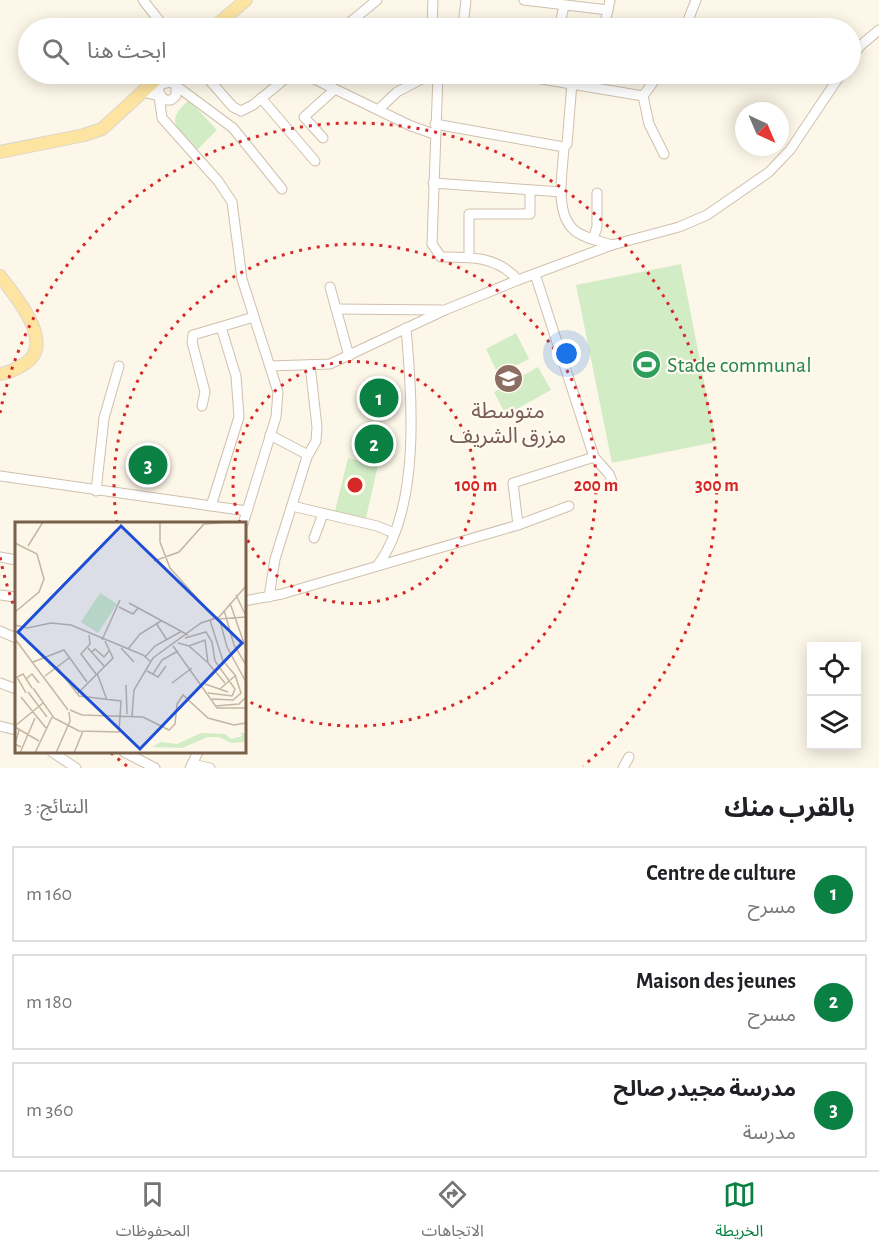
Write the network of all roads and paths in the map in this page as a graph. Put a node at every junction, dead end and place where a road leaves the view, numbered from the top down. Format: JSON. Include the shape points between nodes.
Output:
{"nodes":[{"id":1,"x":143,"y":0,"type":"edge"},
{"id":2,"x":246,"y":0,"type":"edge"},
{"id":3,"x":377,"y":0,"type":"edge"},
{"id":4,"x":433,"y":0,"type":"edge"},
{"id":5,"x":466,"y":0,"type":"edge"},
{"id":6,"x":524,"y":0,"type":"edge"},
{"id":7,"x":610,"y":0,"type":"edge"},
{"id":8,"x":696,"y":0,"type":"edge"},
{"id":9,"x":564,"y":6,"type":"junction"},
{"id":10,"x":608,"y":10,"type":"junction"},
{"id":11,"x":464,"y":17,"type":"dead end"},
{"id":12,"x":157,"y":18,"type":"edge"},
{"id":13,"x":225,"y":18,"type":"edge"},
{"id":14,"x":355,"y":18,"type":"edge"},
{"id":15,"x":432,"y":18,"type":"edge"},
{"id":16,"x":561,"y":18,"type":"edge"},
{"id":17,"x":606,"y":18,"type":"edge"},
{"id":18,"x":689,"y":18,"type":"edge"},
{"id":19,"x":879,"y":30,"type":"edge"},
{"id":20,"x":861,"y":45,"type":"edge"},
{"id":21,"x":153,"y":84,"type":"edge"},
{"id":22,"x":160,"y":84,"type":"edge"},
{"id":23,"x":174,"y":84,"type":"edge"},
{"id":24,"x":213,"y":84,"type":"edge"},
{"id":25,"x":278,"y":84,"type":"edge"},
{"id":26,"x":323,"y":84,"type":"edge"},
{"id":27,"x":413,"y":84,"type":"edge"},
{"id":28,"x":437,"y":84,"type":"edge"},
{"id":29,"x":572,"y":84,"type":"edge"},
{"id":30,"x":577,"y":84,"type":"edge"},
{"id":31,"x":593,"y":84,"type":"edge"},
{"id":32,"x":652,"y":84,"type":"edge"},
{"id":33,"x":834,"y":84,"type":"edge"},
{"id":34,"x":176,"y":86,"type":"junction"},
{"id":35,"x":592,"y":87,"type":"junction"},
{"id":36,"x":334,"y":90,"type":"junction"},
{"id":37,"x":142,"y":92,"type":"junction"},
{"id":38,"x":159,"y":96,"type":"junction"},
{"id":39,"x":643,"y":96,"type":"junction"},
{"id":40,"x":261,"y":98,"type":"junction"},
{"id":41,"x":378,"y":110,"type":"junction"},
{"id":42,"x":435,"y":129,"type":"junction"},
{"id":43,"x":322,"y":138,"type":"dead end"},
{"id":44,"x":564,"y":147,"type":"junction"},
{"id":45,"x":0,"y":152,"type":"edge"},
{"id":46,"x":664,"y":154,"type":"dead end"},
{"id":47,"x":315,"y":161,"type":"dead end"},
{"id":48,"x":434,"y":183,"type":"junction"},
{"id":49,"x":282,"y":189,"type":"dead end"},
{"id":50,"x":530,"y":190,"type":"junction"},
{"id":51,"x":562,"y":192,"type":"junction"},
{"id":52,"x":597,"y":193,"type":"dead end"},
{"id":53,"x":593,"y":239,"type":"junction"},
{"id":54,"x":612,"y":245,"type":"junction"},
{"id":55,"x":469,"y":257,"type":"junction"},
{"id":56,"x":535,"y":274,"type":"junction"},
{"id":57,"x":0,"y":276,"type":"edge"},
{"id":58,"x":518,"y":280,"type":"junction"},
{"id":59,"x":330,"y":287,"type":"dead end"},
{"id":60,"x":336,"y":309,"type":"junction"},
{"id":61,"x":445,"y":310,"type":"junction"},
{"id":62,"x":254,"y":317,"type":"junction"},
{"id":63,"x":222,"y":327,"type":"junction"},
{"id":64,"x":406,"y":328,"type":"junction"},
{"id":65,"x":349,"y":356,"type":"junction"},
{"id":66,"x":310,"y":365,"type":"junction"},
{"id":67,"x":119,"y":366,"type":"dead end"},
{"id":68,"x":270,"y":366,"type":"junction"},
{"id":69,"x":0,"y":374,"type":"edge"},
{"id":70,"x":202,"y":406,"type":"dead end"},
{"id":71,"x":270,"y":435,"type":"junction"},
{"id":72,"x":308,"y":455,"type":"junction"},
{"id":73,"x":594,"y":457,"type":"junction"},
{"id":74,"x":0,"y":476,"type":"edge"},
{"id":75,"x":614,"y":486,"type":"dead end"},
{"id":76,"x":96,"y":491,"type":"junction"},
{"id":77,"x":211,"y":506,"type":"junction"},
{"id":78,"x":292,"y":506,"type":"junction"},
{"id":79,"x":569,"y":506,"type":"dead end"},
{"id":80,"x":247,"y":511,"type":"junction"},
{"id":81,"x":323,"y":514,"type":"junction"},
{"id":82,"x":244,"y":522,"type":"edge"},
{"id":83,"x":518,"y":525,"type":"junction"},
{"id":84,"x":394,"y":533,"type":"junction"},
{"id":85,"x":314,"y":538,"type":"dead end"},
{"id":86,"x":0,"y":557,"type":"edge"},
{"id":87,"x":15,"y":560,"type":"edge"},
{"id":88,"x":378,"y":565,"type":"junction"},
{"id":89,"x":0,"y":595,"type":"edge"},
{"id":90,"x":15,"y":597,"type":"edge"},
{"id":91,"x":269,"y":597,"type":"junction"},
{"id":92,"x":246,"y":601,"type":"edge"},
{"id":93,"x":0,"y":631,"type":"edge"},
{"id":94,"x":15,"y":638,"type":"edge"},
{"id":95,"x":0,"y":683,"type":"edge"},
{"id":96,"x":15,"y":689,"type":"edge"},
{"id":97,"x":0,"y":726,"type":"edge"},
{"id":98,"x":15,"y":730,"type":"edge"},
{"id":99,"x":54,"y":753,"type":"edge"},
{"id":100,"x":126,"y":753,"type":"edge"},
{"id":101,"x":629,"y":757,"type":"dead end"},
{"id":102,"x":191,"y":766,"type":"edge"},
{"id":103,"x":76,"y":768,"type":"edge"},
{"id":104,"x":155,"y":768,"type":"edge"},
{"id":105,"x":210,"y":768,"type":"edge"},
{"id":106,"x":623,"y":768,"type":"edge"}],
"edges":[{"from":1,"to":12,"type":"street"},
{"from":2,"to":13,"type":"main road"},
{"from":3,"to":14,"type":"street"},
{"from":4,"to":15,"type":"street"},
{"from":5,"to":11,"type":"street"},
{"from":6,"to":9,"type":"street"},
{"from":7,"to":10,"type":"street"},
{"from":8,"to":18,"type":"street"},
{"from":9,"to":10,"type":"street"},
{"from":9,"to":16,"type":"street"},
{"from":10,"to":17,"type":"street"},
{"from":19,"to":20,"type":"street"},
{"from":21,"to":37,"type":"main road"},
{"from":22,"to":38,"type":"street"},
{"from":23,"to":34,"type":"street"},
{"from":24,"to":40,"type":"street","via":[[241,111]]},
{"from":25,"to":40,"type":"street"},
{"from":26,"to":36,"type":"street"},
{"from":27,"to":41,"type":"street"},
{"from":28,"to":42,"type":"street"},
{"from":29,"to":44,"type":"street"},
{"from":30,"to":35,"type":"street"},
{"from":31,"to":35,"type":"street"},
{"from":32,"to":39,"type":"street"},
{"from":33,"to":54,"type":"street","via":[[790,150],[770,172],[744,191],[707,215],[679,227]]},
{"from":34,"to":38,"type":"street","via":[[176,96],[171,100]]},
{"from":34,"to":49,"type":"street","via":[[233,128]]},
{"from":35,"to":39,"type":"street"},
{"from":36,"to":41,"type":"street"},
{"from":36,"to":43,"type":"street","via":[[304,117]]},
{"from":37,"to":38,"type":"street"},
{"from":37,"to":45,"type":"main road","via":[[102,129]]},
{"from":38,"to":62,"type":"street","via":[[162,118],[232,202],[242,279]]},
{"from":39,"to":46,"type":"street","via":[[649,124]]},
{"from":40,"to":47,"type":"street"},
{"from":41,"to":42,"type":"street","via":[[411,126]]},
{"from":42,"to":44,"type":"street"},
{"from":42,"to":48,"type":"street"},
{"from":44,"to":51,"type":"street"},
{"from":48,"to":50,"type":"street"},
{"from":48,"to":55,"type":"street","via":[[432,244],[441,257]]},
{"from":50,"to":51,"type":"street"},
{"from":50,"to":55,"type":"street","via":[[530,214],[469,214]]},
{"from":51,"to":53,"type":"street","via":[[568,224]]},
{"from":52,"to":53,"type":"street"},
{"from":53,"to":54,"type":"street"},
{"from":54,"to":56,"type":"street"},
{"from":55,"to":58,"type":"street","via":[[503,264]]},
{"from":56,"to":58,"type":"street"},
{"from":56,"to":73,"type":"street"},
{"from":57,"to":69,"type":"main road","via":[[22,305],[38,347],[31,359],[17,369]]},
{"from":58,"to":61,"type":"street"},
{"from":59,"to":60,"type":"street"},
{"from":60,"to":61,"type":"street"},
{"from":60,"to":65,"type":"street"},
{"from":61,"to":64,"type":"street"},
{"from":62,"to":63,"type":"street"},
{"from":62,"to":68,"type":"street"},
{"from":63,"to":70,"type":"street","via":[[193,335],[206,392]]},
{"from":63,"to":77,"type":"street","via":[[236,376],[239,417]]},
{"from":64,"to":65,"type":"street"},
{"from":64,"to":84,"type":"street","via":[[413,432]]},
{"from":65,"to":66,"type":"street","via":[[330,364]]},
{"from":66,"to":68,"type":"street"},
{"from":66,"to":72,"type":"street","via":[[317,427],[316,441]]},
{"from":67,"to":76,"type":"street","via":[[104,418]]},
{"from":68,"to":71,"type":"street","via":[[278,392]]},
{"from":71,"to":72,"type":"street"},
{"from":71,"to":80,"type":"street"},
{"from":72,"to":78,"type":"street"},
{"from":73,"to":75,"type":"street"},
{"from":73,"to":83,"type":"street","via":[[513,483]]},
{"from":74,"to":76,"type":"street"},
{"from":76,"to":77,"type":"street"},
{"from":77,"to":80,"type":"street"},
{"from":78,"to":81,"type":"street"},
{"from":78,"to":91,"type":"street","via":[[275,559]]},
{"from":79,"to":83,"type":"street"},
{"from":80,"to":82,"type":"street"},
{"from":81,"to":84,"type":"street"},
{"from":81,"to":85,"type":"street"},
{"from":83,"to":88,"type":"street"},
{"from":84,"to":88,"type":"street"},
{"from":86,"to":87,"type":"street"},
{"from":88,"to":91,"type":"street"},
{"from":89,"to":90,"type":"street"},
{"from":91,"to":92,"type":"street"},
{"from":93,"to":94,"type":"street"},
{"from":95,"to":96,"type":"street"},
{"from":97,"to":98,"type":"street"},
{"from":99,"to":103,"type":"street"},
{"from":100,"to":104,"type":"street"},
{"from":101,"to":106,"type":"street"},
{"from":102,"to":105,"type":"street"}]}
